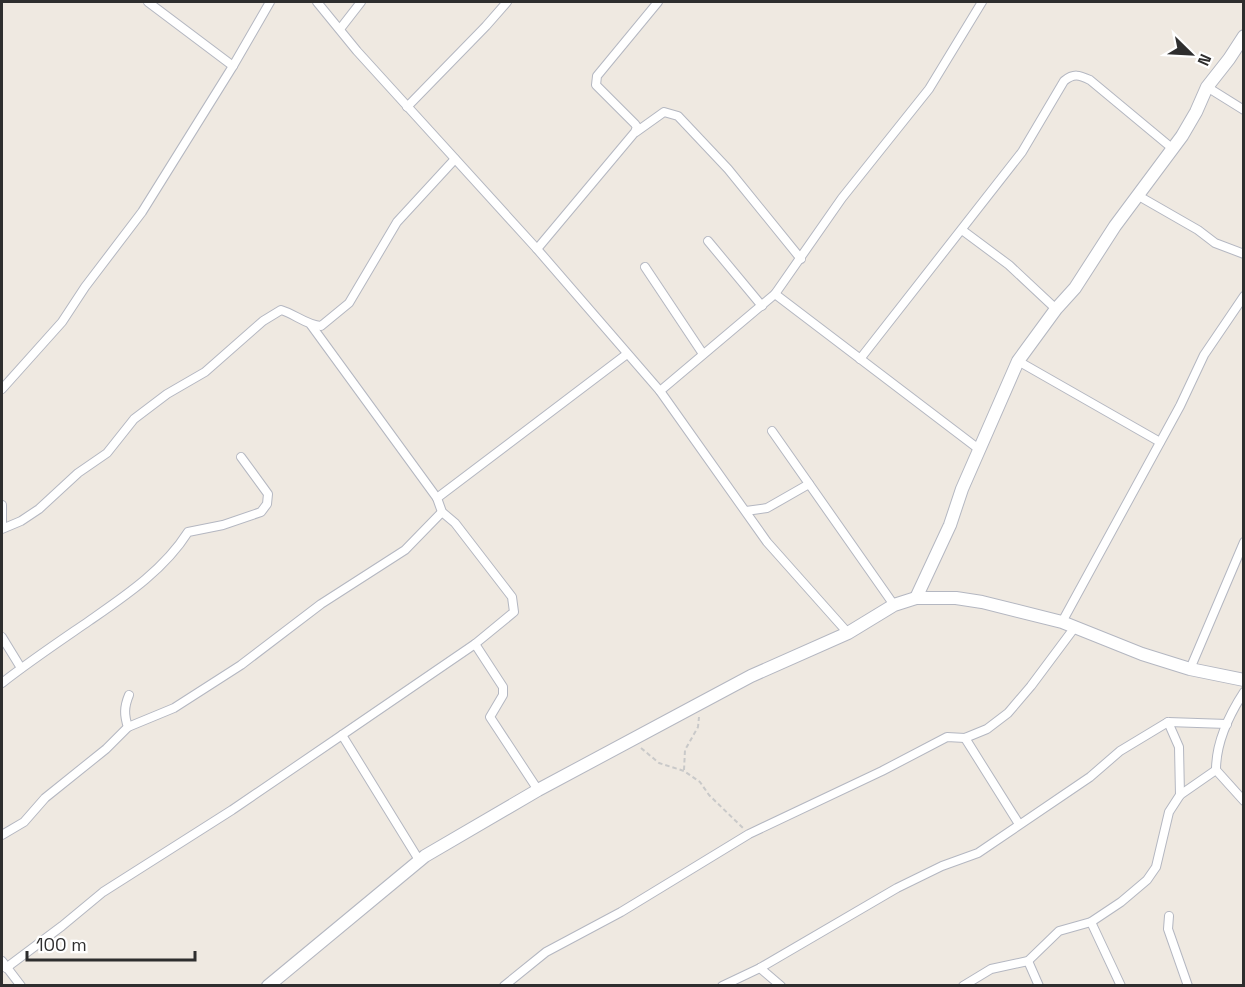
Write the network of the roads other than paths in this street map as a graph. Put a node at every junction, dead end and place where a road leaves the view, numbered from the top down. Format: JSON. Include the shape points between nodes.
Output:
{"nodes":[{"id":1,"x":148,"y":2,"type":"edge"},
{"id":2,"x":270,"y":2,"type":"edge"},
{"id":3,"x":317,"y":2,"type":"edge"},
{"id":4,"x":361,"y":2,"type":"edge"},
{"id":5,"x":507,"y":2,"type":"edge"},
{"id":6,"x":658,"y":2,"type":"edge"},
{"id":7,"x":982,"y":2,"type":"edge"},
{"id":8,"x":340,"y":29,"type":"junction"},
{"id":9,"x":1244,"y":36,"type":"edge"},
{"id":10,"x":233,"y":66,"type":"junction"},
{"id":11,"x":1207,"y":87,"type":"junction"},
{"id":12,"x":407,"y":107,"type":"junction"},
{"id":13,"x":1244,"y":110,"type":"edge"},
{"id":14,"x":635,"y":132,"type":"junction"},
{"id":15,"x":1173,"y":149,"type":"junction"},
{"id":16,"x":455,"y":159,"type":"junction"},
{"id":17,"x":1137,"y":195,"type":"junction"},
{"id":18,"x":962,"y":230,"type":"junction"},
{"id":19,"x":708,"y":241,"type":"dead end"},
{"id":20,"x":537,"y":249,"type":"junction"},
{"id":21,"x":1244,"y":254,"type":"edge"},
{"id":22,"x":801,"y":259,"type":"junction"},
{"id":23,"x":645,"y":267,"type":"dead end"},
{"id":24,"x":776,"y":294,"type":"junction"},
{"id":25,"x":1244,"y":296,"type":"edge"},
{"id":26,"x":762,"y":306,"type":"junction"},
{"id":27,"x":1056,"y":309,"type":"junction"},
{"id":28,"x":311,"y":325,"type":"junction"},
{"id":29,"x":627,"y":354,"type":"junction"},
{"id":30,"x":703,"y":354,"type":"junction"},
{"id":31,"x":860,"y":359,"type":"junction"},
{"id":32,"x":1018,"y":361,"type":"junction"},
{"id":33,"x":2,"y":389,"type":"edge"},
{"id":34,"x":660,"y":391,"type":"junction"},
{"id":35,"x":772,"y":431,"type":"dead end"},
{"id":36,"x":1160,"y":442,"type":"junction"},
{"id":37,"x":980,"y":450,"type":"junction"},
{"id":38,"x":242,"y":457,"type":"dead end"},
{"id":39,"x":809,"y":484,"type":"junction"},
{"id":40,"x":437,"y":498,"type":"junction"},
{"id":41,"x":2,"y":505,"type":"edge"},
{"id":42,"x":746,"y":511,"type":"junction"},
{"id":43,"x":442,"y":512,"type":"junction"},
{"id":44,"x":2,"y":524,"type":"edge"},
{"id":45,"x":2,"y":529,"type":"edge"},
{"id":46,"x":1244,"y":542,"type":"edge"},
{"id":47,"x":916,"y":598,"type":"junction"},
{"id":48,"x":894,"y":605,"type":"junction"},
{"id":49,"x":1062,"y":622,"type":"junction"},
{"id":50,"x":1075,"y":627,"type":"junction"},
{"id":51,"x":848,"y":633,"type":"junction"},
{"id":52,"x":2,"y":637,"type":"edge"},
{"id":53,"x":476,"y":644,"type":"junction"},
{"id":54,"x":21,"y":668,"type":"junction"},
{"id":55,"x":1190,"y":669,"type":"junction"},
{"id":56,"x":1244,"y":680,"type":"edge"},
{"id":57,"x":2,"y":683,"type":"edge"},
{"id":58,"x":1244,"y":692,"type":"edge"},
{"id":59,"x":129,"y":695,"type":"dead end"},
{"id":60,"x":1168,"y":722,"type":"junction"},
{"id":61,"x":1227,"y":724,"type":"junction"},
{"id":62,"x":128,"y":727,"type":"junction"},
{"id":63,"x":342,"y":735,"type":"junction"},
{"id":64,"x":965,"y":738,"type":"junction"},
{"id":65,"x":1216,"y":770,"type":"junction"},
{"id":66,"x":538,"y":790,"type":"junction"},
{"id":67,"x":1180,"y":795,"type":"junction"},
{"id":68,"x":1244,"y":801,"type":"edge"},
{"id":69,"x":1019,"y":824,"type":"junction"},
{"id":70,"x":2,"y":835,"type":"edge"},
{"id":71,"x":419,"y":860,"type":"junction"},
{"id":72,"x":1169,"y":916,"type":"dead end"},
{"id":73,"x":1091,"y":922,"type":"junction"},
{"id":74,"x":1028,"y":961,"type":"junction"},
{"id":75,"x":3,"y":964,"type":"edge"},
{"id":76,"x":760,"y":968,"type":"junction"},
{"id":77,"x":1119,"y":985,"type":"edge"},
{"id":78,"x":21,"y":986,"type":"edge"},
{"id":79,"x":268,"y":986,"type":"edge"},
{"id":80,"x":504,"y":986,"type":"edge"},
{"id":81,"x":722,"y":986,"type":"edge"},
{"id":82,"x":781,"y":986,"type":"edge"},
{"id":83,"x":963,"y":986,"type":"edge"},
{"id":84,"x":1039,"y":986,"type":"edge"},
{"id":85,"x":1188,"y":986,"type":"edge"}],
"edges":[{"from":1,"to":10,"type":"street"},
{"from":2,"to":10,"type":"street"},
{"from":3,"to":8,"type":"street"},
{"from":4,"to":8,"type":"street"},
{"from":5,"to":12,"type":"street"},
{"from":6,"to":14,"type":"street","via":[[597,76],[596,85],[637,127]]},
{"from":7,"to":22,"type":"street","via":[[929,89],[842,198]]},
{"from":8,"to":12,"type":"street"},
{"from":9,"to":11,"type":"street"},
{"from":10,"to":33,"type":"street","via":[[142,212],[62,322]]},
{"from":11,"to":13,"type":"street"},
{"from":11,"to":15,"type":"street"},
{"from":12,"to":16,"type":"street"},
{"from":14,"to":20,"type":"street"},
{"from":14,"to":22,"type":"street","via":[[664,112],[678,116]]},
{"from":15,"to":17,"type":"street"},
{"from":15,"to":18,"type":"street","via":[[1090,80],[1070,76],[1022,152]]},
{"from":16,"to":20,"type":"street"},
{"from":16,"to":28,"type":"street","via":[[397,222],[349,303],[321,326]]},
{"from":17,"to":21,"type":"street","via":[[1215,243]]},
{"from":17,"to":27,"type":"street","via":[[1075,288]]},
{"from":18,"to":27,"type":"street","via":[[1009,265]]},
{"from":18,"to":31,"type":"street"},
{"from":19,"to":26,"type":"street"},
{"from":20,"to":29,"type":"street"},
{"from":22,"to":24,"type":"street"},
{"from":23,"to":30,"type":"street"},
{"from":24,"to":26,"type":"street"},
{"from":24,"to":31,"type":"street"},
{"from":25,"to":36,"type":"street","via":[[1204,355]]},
{"from":26,"to":30,"type":"street"},
{"from":27,"to":32,"type":"street"},
{"from":28,"to":40,"type":"street"},
{"from":28,"to":45,"type":"street","via":[[281,310],[262,321],[206,372],[166,394],[134,419],[107,453],[39,509]]},
{"from":29,"to":34,"type":"street"},
{"from":29,"to":40,"type":"street"},
{"from":30,"to":34,"type":"street"},
{"from":31,"to":37,"type":"street"},
{"from":32,"to":36,"type":"street"},
{"from":32,"to":37,"type":"street"},
{"from":34,"to":42,"type":"street"},
{"from":35,"to":39,"type":"street"},
{"from":36,"to":49,"type":"street"},
{"from":37,"to":47,"type":"street"},
{"from":38,"to":54,"type":"street","via":[[268,494],[261,512],[223,525],[188,531],[155,572]]},
{"from":39,"to":42,"type":"street","via":[[767,508]]},
{"from":39,"to":48,"type":"street"},
{"from":40,"to":43,"type":"street"},
{"from":41,"to":44,"type":"street"},
{"from":42,"to":51,"type":"street","via":[[767,542]]},
{"from":43,"to":53,"type":"street","via":[[455,523],[512,597],[514,612]]},
{"from":43,"to":62,"type":"street","via":[[405,550],[321,604],[241,665],[174,708]]},
{"from":46,"to":55,"type":"street"},
{"from":47,"to":48,"type":"street"},
{"from":47,"to":49,"type":"street","via":[[982,602]]},
{"from":48,"to":51,"type":"street"},
{"from":49,"to":50,"type":"street"},
{"from":50,"to":55,"type":"street"},
{"from":50,"to":64,"type":"street","via":[[1008,713],[987,729]]},
{"from":51,"to":66,"type":"street","via":[[751,676]]},
{"from":52,"to":54,"type":"street"},
{"from":53,"to":63,"type":"street"},
{"from":53,"to":66,"type":"street","via":[[502,687],[503,695],[490,717]]},
{"from":54,"to":57,"type":"street"},
{"from":55,"to":56,"type":"street"},
{"from":58,"to":61,"type":"street"},
{"from":59,"to":62,"type":"street","via":[[124,716]]},
{"from":60,"to":61,"type":"street"},
{"from":60,"to":67,"type":"street","via":[[1179,747]]},
{"from":60,"to":69,"type":"street","via":[[1120,751],[1090,777]]},
{"from":61,"to":65,"type":"street","via":[[1216,753]]},
{"from":62,"to":70,"type":"street","via":[[45,798],[24,822]]},
{"from":63,"to":71,"type":"street"},
{"from":63,"to":75,"type":"street","via":[[104,892],[62,926]]},
{"from":64,"to":69,"type":"street"},
{"from":64,"to":80,"type":"street","via":[[946,737],[749,834],[621,912],[546,952]]},
{"from":65,"to":67,"type":"street"},
{"from":65,"to":68,"type":"street"},
{"from":66,"to":71,"type":"street"},
{"from":67,"to":73,"type":"street","via":[[1169,812],[1155,867],[1147,880]]},
{"from":69,"to":76,"type":"street","via":[[978,853],[897,888]]},
{"from":71,"to":79,"type":"street"},
{"from":72,"to":85,"type":"street","via":[[1168,929]]},
{"from":73,"to":74,"type":"street","via":[[1059,931]]},
{"from":73,"to":77,"type":"street"},
{"from":74,"to":83,"type":"street","via":[[991,969]]},
{"from":74,"to":84,"type":"street"},
{"from":75,"to":78,"type":"street"},
{"from":76,"to":81,"type":"street"},
{"from":76,"to":82,"type":"street"}]}
